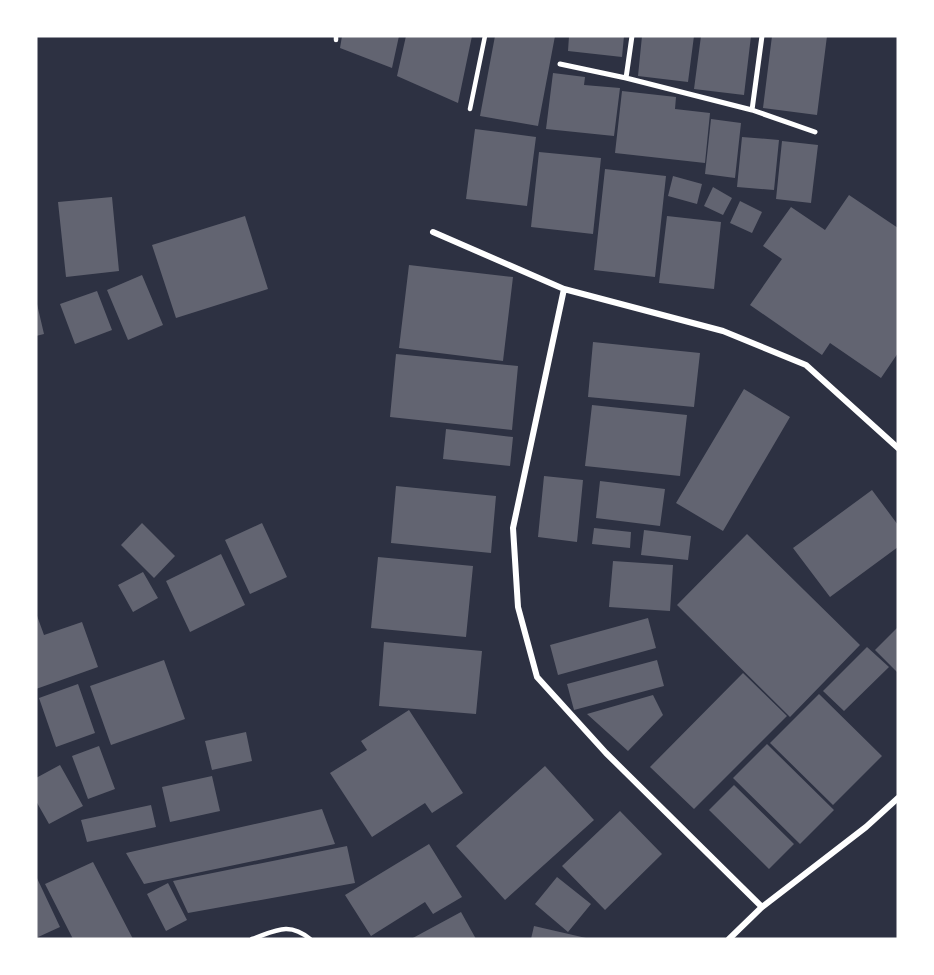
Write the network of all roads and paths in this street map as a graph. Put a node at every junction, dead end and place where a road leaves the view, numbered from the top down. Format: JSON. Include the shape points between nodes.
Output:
{"nodes":[{"id":1,"x":485,"y":36,"type":"edge"},
{"id":2,"x":632,"y":36,"type":"edge"},
{"id":3,"x":762,"y":36,"type":"edge"},
{"id":4,"x":560,"y":64,"type":"dead end"},
{"id":5,"x":626,"y":78,"type":"junction"},
{"id":6,"x":470,"y":109,"type":"dead end"},
{"id":7,"x":752,"y":110,"type":"junction"},
{"id":8,"x":815,"y":132,"type":"dead end"},
{"id":9,"x":433,"y":232,"type":"dead end"},
{"id":10,"x":564,"y":289,"type":"junction"},
{"id":11,"x":898,"y":448,"type":"edge"},
{"id":12,"x":898,"y":798,"type":"edge"},
{"id":13,"x":762,"y":907,"type":"junction"},
{"id":14,"x":252,"y":939,"type":"edge"},
{"id":15,"x":310,"y":939,"type":"edge"},
{"id":16,"x":729,"y":939,"type":"edge"}],
"edges":[{"from":1,"to":6,"type":"lane"},
{"from":2,"to":5,"type":"street"},
{"from":3,"to":7,"type":"street"},
{"from":4,"to":5,"type":"street"},
{"from":5,"to":7,"type":"street"},
{"from":7,"to":8,"type":"street"},
{"from":9,"to":10,"type":"street"},
{"from":10,"to":11,"type":"street","via":[[723,331],[806,365]]},
{"from":10,"to":13,"type":"street","via":[[513,528],[518,607],[537,677],[606,753]]},
{"from":12,"to":13,"type":"street"},
{"from":13,"to":16,"type":"street"},
{"from":14,"to":15,"type":"lane","via":[[283,928],[301,931]]}]}
